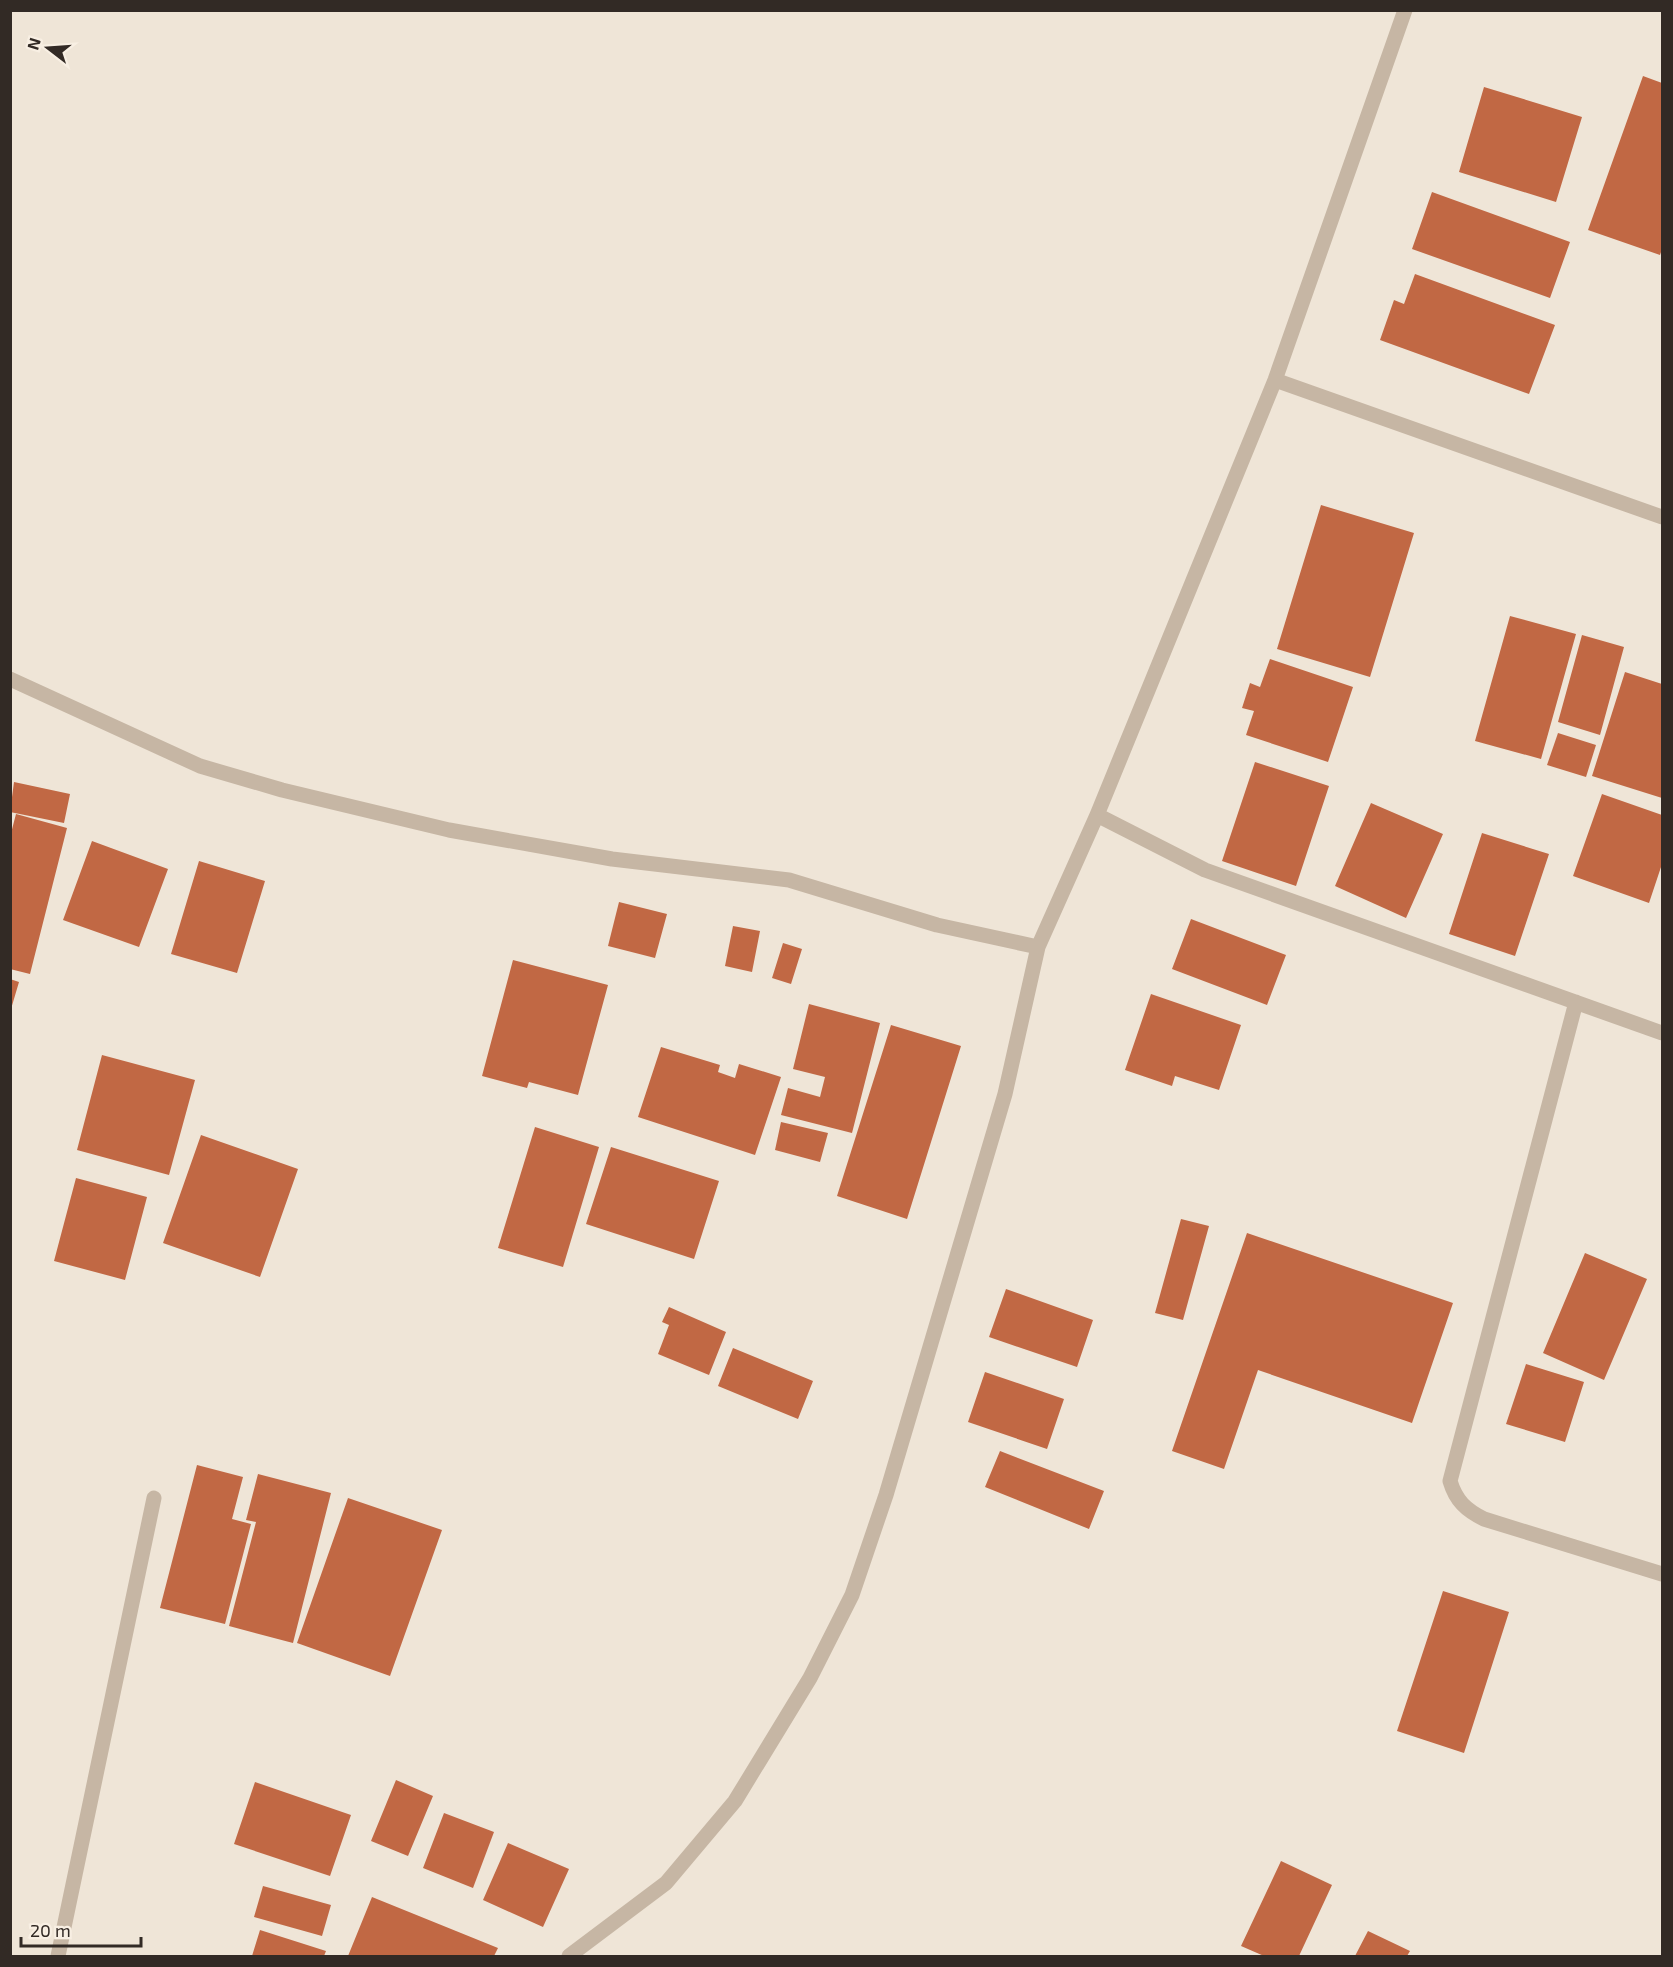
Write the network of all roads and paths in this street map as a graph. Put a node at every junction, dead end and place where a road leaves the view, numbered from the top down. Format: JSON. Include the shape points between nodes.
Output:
{"nodes":[{"id":1,"x":1405,"y":10,"type":"edge"},
{"id":2,"x":1275,"y":380,"type":"junction"},
{"id":3,"x":1662,"y":517,"type":"edge"},
{"id":4,"x":10,"y":679,"type":"edge"},
{"id":5,"x":1097,"y":815,"type":"junction"},
{"id":6,"x":1038,"y":947,"type":"junction"},
{"id":7,"x":1576,"y":1002,"type":"junction"},
{"id":8,"x":1662,"y":1033,"type":"edge"},
{"id":9,"x":154,"y":1498,"type":"dead end"},
{"id":10,"x":1662,"y":1574,"type":"edge"},
{"id":11,"x":58,"y":1956,"type":"edge"},
{"id":12,"x":569,"y":1956,"type":"edge"}],
"edges":[{"from":1,"to":2,"type":"street"},
{"from":2,"to":3,"type":"street"},
{"from":2,"to":5,"type":"street"},
{"from":4,"to":6,"type":"street","via":[[200,766],[282,790],[449,830],[612,859],[789,880],[937,925]]},
{"from":5,"to":6,"type":"street"},
{"from":5,"to":7,"type":"street","via":[[1205,870]]},
{"from":6,"to":12,"type":"street","via":[[1005,1094],[886,1495],[852,1595],[810,1678],[735,1801],[666,1883]]},
{"from":7,"to":8,"type":"street"},
{"from":7,"to":10,"type":"street","via":[[1450,1481],[1454,1496],[1467,1510],[1484,1519]]},
{"from":9,"to":11,"type":"street"}]}
